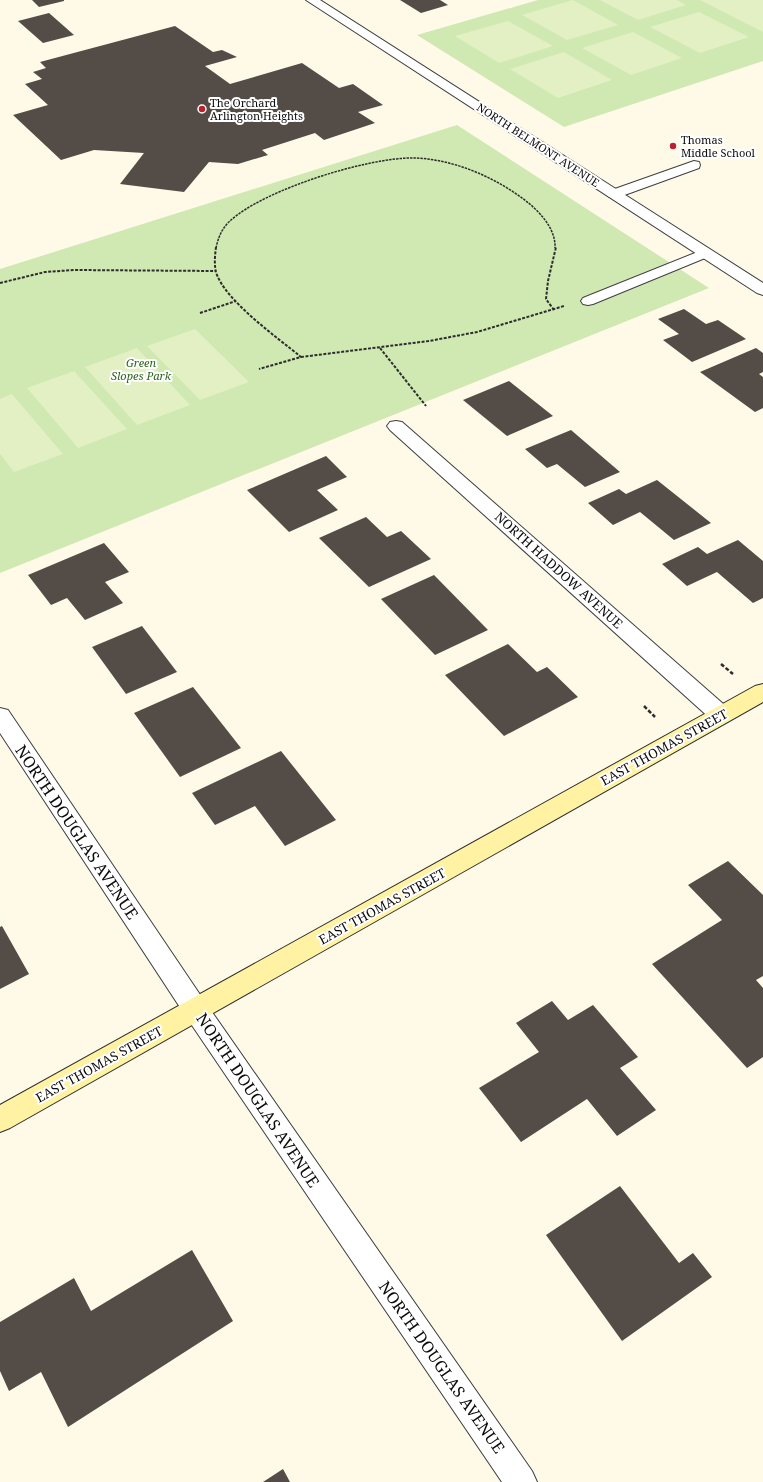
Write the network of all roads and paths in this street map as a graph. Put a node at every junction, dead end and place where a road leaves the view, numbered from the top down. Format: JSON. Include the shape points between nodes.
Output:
{"nodes":[{"id":1,"x":312,"y":0,"type":"edge"},
{"id":2,"x":694,"y":165,"type":"dead end"},
{"id":3,"x":614,"y":194,"type":"junction"},
{"id":4,"x":705,"y":253,"type":"junction"},
{"id":5,"x":215,"y":271,"type":"junction"},
{"id":6,"x":0,"y":283,"type":"edge"},
{"id":7,"x":763,"y":290,"type":"edge"},
{"id":8,"x":236,"y":301,"type":"junction"},
{"id":9,"x":588,"y":301,"type":"joint"},
{"id":10,"x":554,"y":310,"type":"junction"},
{"id":11,"x":200,"y":313,"type":"dead end"},
{"id":12,"x":380,"y":348,"type":"junction"},
{"id":13,"x":300,"y":357,"type":"junction"},
{"id":14,"x":259,"y":369,"type":"dead end"},
{"id":15,"x":426,"y":406,"type":"dead end"},
{"id":16,"x":396,"y":426,"type":"dead end"},
{"id":17,"x":763,"y":692,"type":"edge"},
{"id":18,"x":721,"y":715,"type":"junction"},
{"id":19,"x":0,"y":716,"type":"edge"},
{"id":20,"x":196,"y":1010,"type":"junction"},
{"id":21,"x":0,"y":1119,"type":"edge"},
{"id":22,"x":520,"y":1482,"type":"edge"}],
"edges":[{"from":1,"to":3,"type":"street","name":"NORTH BELMONT AVENUE"},
{"from":2,"to":3,"type":"lane"},
{"from":3,"to":4,"type":"street","name":"NORTH BELMONT AVENUE"},
{"from":4,"to":7,"type":"street","name":"NORTH BELMONT AVENUE"},
{"from":4,"to":9,"type":"lane"},
{"from":5,"to":6,"type":"path","via":[[74,270],[45,272]]},
{"from":5,"to":8,"type":"path","via":[[221,284]]},
{"from":5,"to":10,"type":"path","via":[[216,245],[220,233],[229,222],[249,207],[275,194],[362,165],[400,159],[432,160],[452,164],[508,188],[530,204],[549,225],[556,241],[546,299]]},
{"from":8,"to":11,"type":"path"},
{"from":8,"to":13,"type":"path"},
{"from":9,"to":10,"type":"path"},
{"from":10,"to":12,"type":"path","via":[[477,332]]},
{"from":12,"to":13,"type":"path"},
{"from":12,"to":15,"type":"path"},
{"from":13,"to":14,"type":"path"},
{"from":16,"to":18,"type":"street","name":"NORTH HADDOW AVENUE"},
{"from":17,"to":18,"type":"street","name":"EAST THOMAS STREET"},
{"from":18,"to":20,"type":"street","name":"EAST THOMAS STREET"},
{"from":19,"to":20,"type":"street","name":"NORTH DOUGLAS AVENUE"},
{"from":20,"to":21,"type":"street","name":"EAST THOMAS STREET"},
{"from":20,"to":22,"type":"street","name":"NORTH DOUGLAS AVENUE"}]}
